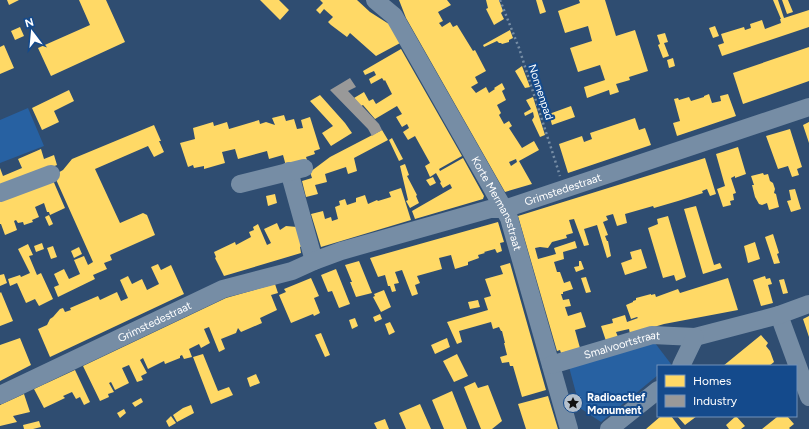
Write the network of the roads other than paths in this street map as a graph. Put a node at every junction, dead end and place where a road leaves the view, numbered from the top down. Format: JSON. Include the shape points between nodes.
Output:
{"nodes":[{"id":1,"x":375,"y":0,"type":"edge"},
{"id":2,"x":391,"y":8,"type":"edge"},
{"id":3,"x":809,"y":107,"type":"edge"},
{"id":4,"x":51,"y":174,"type":"dead end"},
{"id":5,"x":240,"y":184,"type":"dead end"},
{"id":6,"x":0,"y":193,"type":"edge"},
{"id":7,"x":504,"y":209,"type":"junction"},
{"id":8,"x":314,"y":261,"type":"junction"},
{"id":9,"x":809,"y":304,"type":"edge"},
{"id":10,"x":779,"y":315,"type":"junction"},
{"id":11,"x":695,"y":337,"type":"junction"},
{"id":12,"x":550,"y":365,"type":"junction"},
{"id":13,"x":681,"y":365,"type":"edge"},
{"id":14,"x":657,"y":391,"type":"edge"},
{"id":15,"x":0,"y":395,"type":"edge"},
{"id":16,"x":809,"y":397,"type":"edge"},
{"id":17,"x":569,"y":429,"type":"edge"},
{"id":18,"x":609,"y":429,"type":"edge"}],
"edges":[{"from":1,"to":2,"type":"street","name":"Korte Mermansstraat"},
{"from":2,"to":7,"type":"street","name":"Korte Mermansstraat"},
{"from":3,"to":7,"type":"street","name":"Grimstedestraat"},
{"from":4,"to":6,"type":"street"},
{"from":5,"to":8,"type":"street","via":[[297,170]]},
{"from":7,"to":8,"type":"street","name":"Grimstedestraat","via":[[490,209]]},
{"from":7,"to":12,"type":"street","name":"Korte Mermansstraat","via":[[509,218]]},
{"from":8,"to":15,"type":"street","name":"Grimstedestraat","via":[[292,271],[223,289]]},
{"from":9,"to":10,"type":"street","name":"Smalvoortstraat"},
{"from":10,"to":11,"type":"street","name":"Smalvoortstraat"},
{"from":10,"to":16,"type":"street"},
{"from":11,"to":12,"type":"street","name":"Smalvoortstraat","via":[[652,335]]},
{"from":11,"to":13,"type":"street"},
{"from":12,"to":17,"type":"street","name":"Korte Mermansstraat"},
{"from":14,"to":18,"type":"street"}]}
